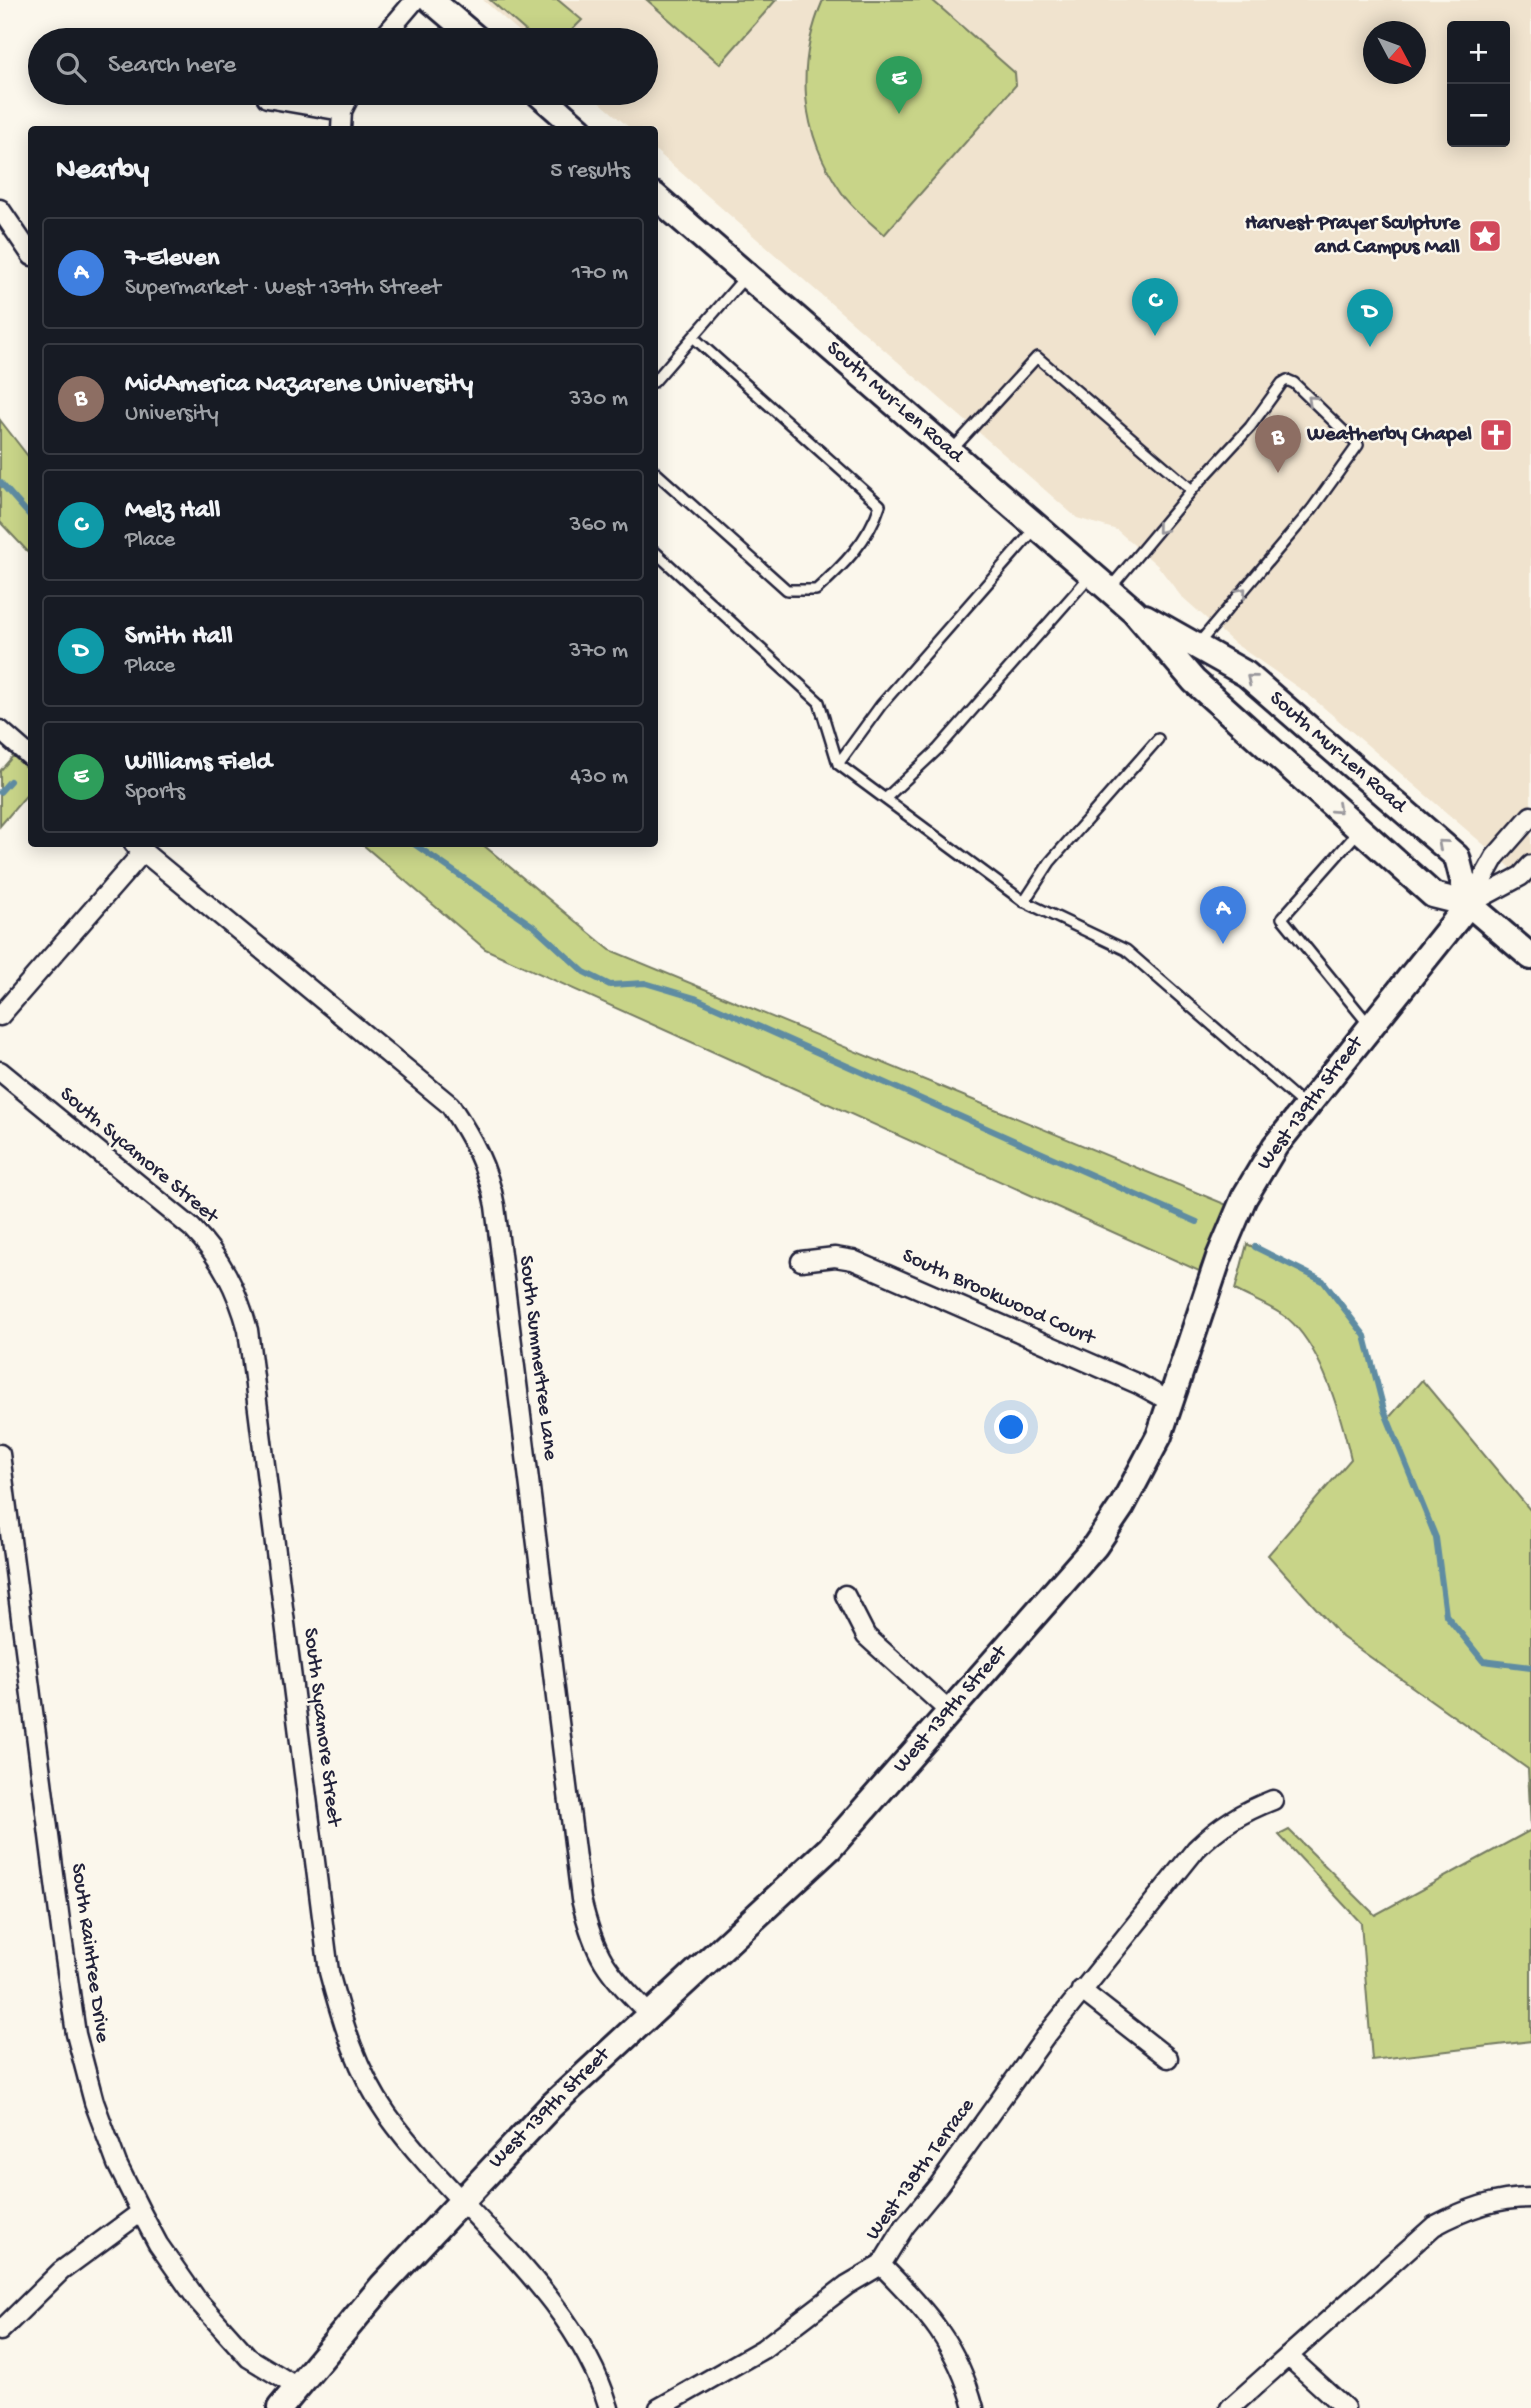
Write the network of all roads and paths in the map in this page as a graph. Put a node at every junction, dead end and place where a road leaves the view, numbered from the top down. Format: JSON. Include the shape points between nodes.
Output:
{"nodes":[{"id":1,"x":415,"y":0,"type":"edge"},
{"id":2,"x":431,"y":0,"type":"edge"},
{"id":3,"x":392,"y":28,"type":"edge"},
{"id":4,"x":464,"y":28,"type":"edge"},
{"id":5,"x":307,"y":105,"type":"edge"},
{"id":6,"x":345,"y":105,"type":"edge"},
{"id":7,"x":552,"y":105,"type":"edge"},
{"id":8,"x":342,"y":111,"type":"junction"},
{"id":9,"x":341,"y":126,"type":"edge"},
{"id":10,"x":575,"y":126,"type":"edge"},
{"id":11,"x":658,"y":198,"type":"edge"},
{"id":12,"x":0,"y":209,"type":"edge"},
{"id":13,"x":28,"y":250,"type":"edge"},
{"id":14,"x":747,"y":275,"type":"junction"},
{"id":15,"x":693,"y":337,"type":"junction"},
{"id":16,"x":658,"y":377,"type":"edge"},
{"id":17,"x":950,"y":452,"type":"junction"},
{"id":18,"x":658,"y":475,"type":"edge"},
{"id":19,"x":1192,"y":490,"type":"junction"},
{"id":20,"x":1036,"y":527,"type":"junction"},
{"id":21,"x":658,"y":555,"type":"edge"},
{"id":22,"x":1100,"y":582,"type":"junction"},
{"id":23,"x":1134,"y":611,"type":"junction"},
{"id":24,"x":1198,"y":645,"type":"junction"},
{"id":25,"x":0,"y":730,"type":"edge"},
{"id":26,"x":1158,"y":739,"type":"dead end"},
{"id":27,"x":28,"y":754,"type":"edge"},
{"id":28,"x":838,"y":764,"type":"junction"},
{"id":29,"x":885,"y":799,"type":"junction"},
{"id":30,"x":1531,"y":816,"type":"edge"},
{"id":31,"x":1360,"y":830,"type":"junction"},
{"id":32,"x":139,"y":848,"type":"edge"},
{"id":33,"x":1531,"y":865,"type":"edge"},
{"id":34,"x":1024,"y":902,"type":"junction"},
{"id":35,"x":1469,"y":904,"type":"junction"},
{"id":36,"x":1531,"y":957,"type":"edge"},
{"id":37,"x":0,"y":1016,"type":"edge"},
{"id":38,"x":1370,"y":1027,"type":"junction"},
{"id":39,"x":0,"y":1071,"type":"edge"},
{"id":40,"x":1307,"y":1107,"type":"junction"},
{"id":41,"x":801,"y":1261,"type":"dead end"},
{"id":42,"x":1171,"y":1402,"type":"junction"},
{"id":43,"x":0,"y":1454,"type":"edge"},
{"id":44,"x":845,"y":1595,"type":"dead end"},
{"id":45,"x":950,"y":1712,"type":"junction"},
{"id":46,"x":1273,"y":1800,"type":"dead end"},
{"id":47,"x":1081,"y":1990,"type":"junction"},
{"id":48,"x":648,"y":2013,"type":"junction"},
{"id":49,"x":1168,"y":2058,"type":"dead end"},
{"id":50,"x":1531,"y":2198,"type":"edge"},
{"id":51,"x":461,"y":2199,"type":"junction"},
{"id":52,"x":141,"y":2212,"type":"junction"},
{"id":53,"x":881,"y":2265,"type":"junction"},
{"id":54,"x":0,"y":2331,"type":"edge"},
{"id":55,"x":1289,"y":2356,"type":"junction"},
{"id":56,"x":297,"y":2388,"type":"junction"},
{"id":57,"x":280,"y":2408,"type":"edge"},
{"id":58,"x":609,"y":2408,"type":"edge"},
{"id":59,"x":659,"y":2408,"type":"edge"},
{"id":60,"x":974,"y":2408,"type":"edge"},
{"id":61,"x":1230,"y":2408,"type":"edge"},
{"id":62,"x":1345,"y":2408,"type":"edge"}],
"edges":[{"from":1,"to":3,"type":"street"},
{"from":2,"to":4,"type":"street"},
{"from":5,"to":8,"type":"street"},
{"from":6,"to":8,"type":"street"},
{"from":7,"to":10,"type":"street"},
{"from":8,"to":9,"type":"street"},
{"from":11,"to":14,"type":"street","name":"South Mur-Len Road"},
{"from":12,"to":13,"type":"street"},
{"from":14,"to":15,"type":"lane"},
{"from":14,"to":17,"type":"street","name":"South Mur-Len Road"},
{"from":15,"to":16,"type":"lane"},
{"from":15,"to":18,"type":"lane","via":[[880,505],[874,523],[816,590],[787,590]]},
{"from":17,"to":19,"type":"lane","via":[[1037,357]]},
{"from":17,"to":20,"type":"street","name":"South Mur-Len Road"},
{"from":19,"to":22,"type":"lane","one_way":true},
{"from":24,"to":19,"type":"lane","one_way":true,"via":[[1312,509],[1357,445],[1287,380]]},
{"from":20,"to":22,"type":"street","name":"South Mur-Len Road"},
{"from":20,"to":28,"type":"lane","via":[[881,705]]},
{"from":21,"to":28,"type":"lane","via":[[819,702]]},
{"from":22,"to":23,"type":"street","name":"South Mur-Len Road"},
{"from":22,"to":29,"type":"lane"},
{"from":23,"to":24,"type":"street","name":"South Mur-Len Road"},
{"from":23,"to":31,"type":"street","name":"South Mur-Len Road","one_way":true,"via":[[1194,681]]},
{"from":35,"to":24,"type":"street","name":"South Mur-Len Road","one_way":true,"via":[[1458,857],[1246,674]]},
{"from":25,"to":27,"type":"street"},
{"from":26,"to":34,"type":"lane","via":[[1050,862]]},
{"from":28,"to":29,"type":"lane"},
{"from":29,"to":34,"type":"lane"},
{"from":30,"to":35,"type":"street","via":[[1495,856]]},
{"from":31,"to":35,"type":"street","name":"South Mur-Len Road","via":[[1433,895]]},
{"from":31,"to":38,"type":"lane","via":[[1282,918]]},
{"from":32,"to":37,"type":"street"},
{"from":32,"to":48,"type":"street","name":"South Summertree Lane","via":[[450,1105],[478,1147],[495,1206],[581,1899],[589,1932],[609,1973]]},
{"from":33,"to":35,"type":"street","via":[[1521,876]]},
{"from":34,"to":40,"type":"lane","via":[[1126,950]]},
{"from":35,"to":36,"type":"street","name":"South Mur-Len Road"},
{"from":35,"to":38,"type":"street","name":"West 139th Street"},
{"from":38,"to":40,"type":"street","name":"West 139th Street"},
{"from":39,"to":51,"type":"street","name":"South Sycamore Street","via":[[191,1228],[229,1275],[240,1300],[257,1396],[329,1972],[341,2019],[384,2111]]},
{"from":40,"to":42,"type":"street","name":"West 139th Street","via":[[1275,1146],[1244,1199],[1219,1257]]},
{"from":41,"to":42,"type":"street","name":"South Brookwood Court","via":[[853,1260]]},
{"from":42,"to":45,"type":"street","name":"West 139th Street","via":[[1148,1459],[1095,1546]]},
{"from":43,"to":52,"type":"street","name":"South Raintree Drive","via":[[76,2034],[94,2102]]},
{"from":44,"to":45,"type":"street","via":[[866,1636]]},
{"from":45,"to":48,"type":"street","name":"West 139th Street","via":[[830,1848]]},
{"from":46,"to":47,"type":"street","name":"West 138th Terrace","via":[[1242,1812],[1215,1831]]},
{"from":47,"to":49,"type":"street"},
{"from":47,"to":53,"type":"street","name":"West 138th Terrace","via":[[905,2226]]},
{"from":48,"to":51,"type":"street","name":"West 139th Street"},
{"from":50,"to":55,"type":"street","via":[[1490,2202],[1434,2225]]},
{"from":51,"to":56,"type":"street","name":"West 139th Street"},
{"from":51,"to":58,"type":"street","name":"South Sycamore Street","via":[[537,2285],[576,2340]]},
{"from":52,"to":54,"type":"street","via":[[61,2271]]},
{"from":52,"to":56,"type":"street","name":"South Raintree Drive","via":[[198,2301],[249,2358]]},
{"from":53,"to":59,"type":"street","name":"West 138th Terrace","via":[[763,2349]]},
{"from":53,"to":60,"type":"street","via":[[924,2308],[949,2342]]},
{"from":55,"to":61,"type":"street"},
{"from":55,"to":62,"type":"street"},
{"from":56,"to":57,"type":"street","name":"West 139th Street"}]}
